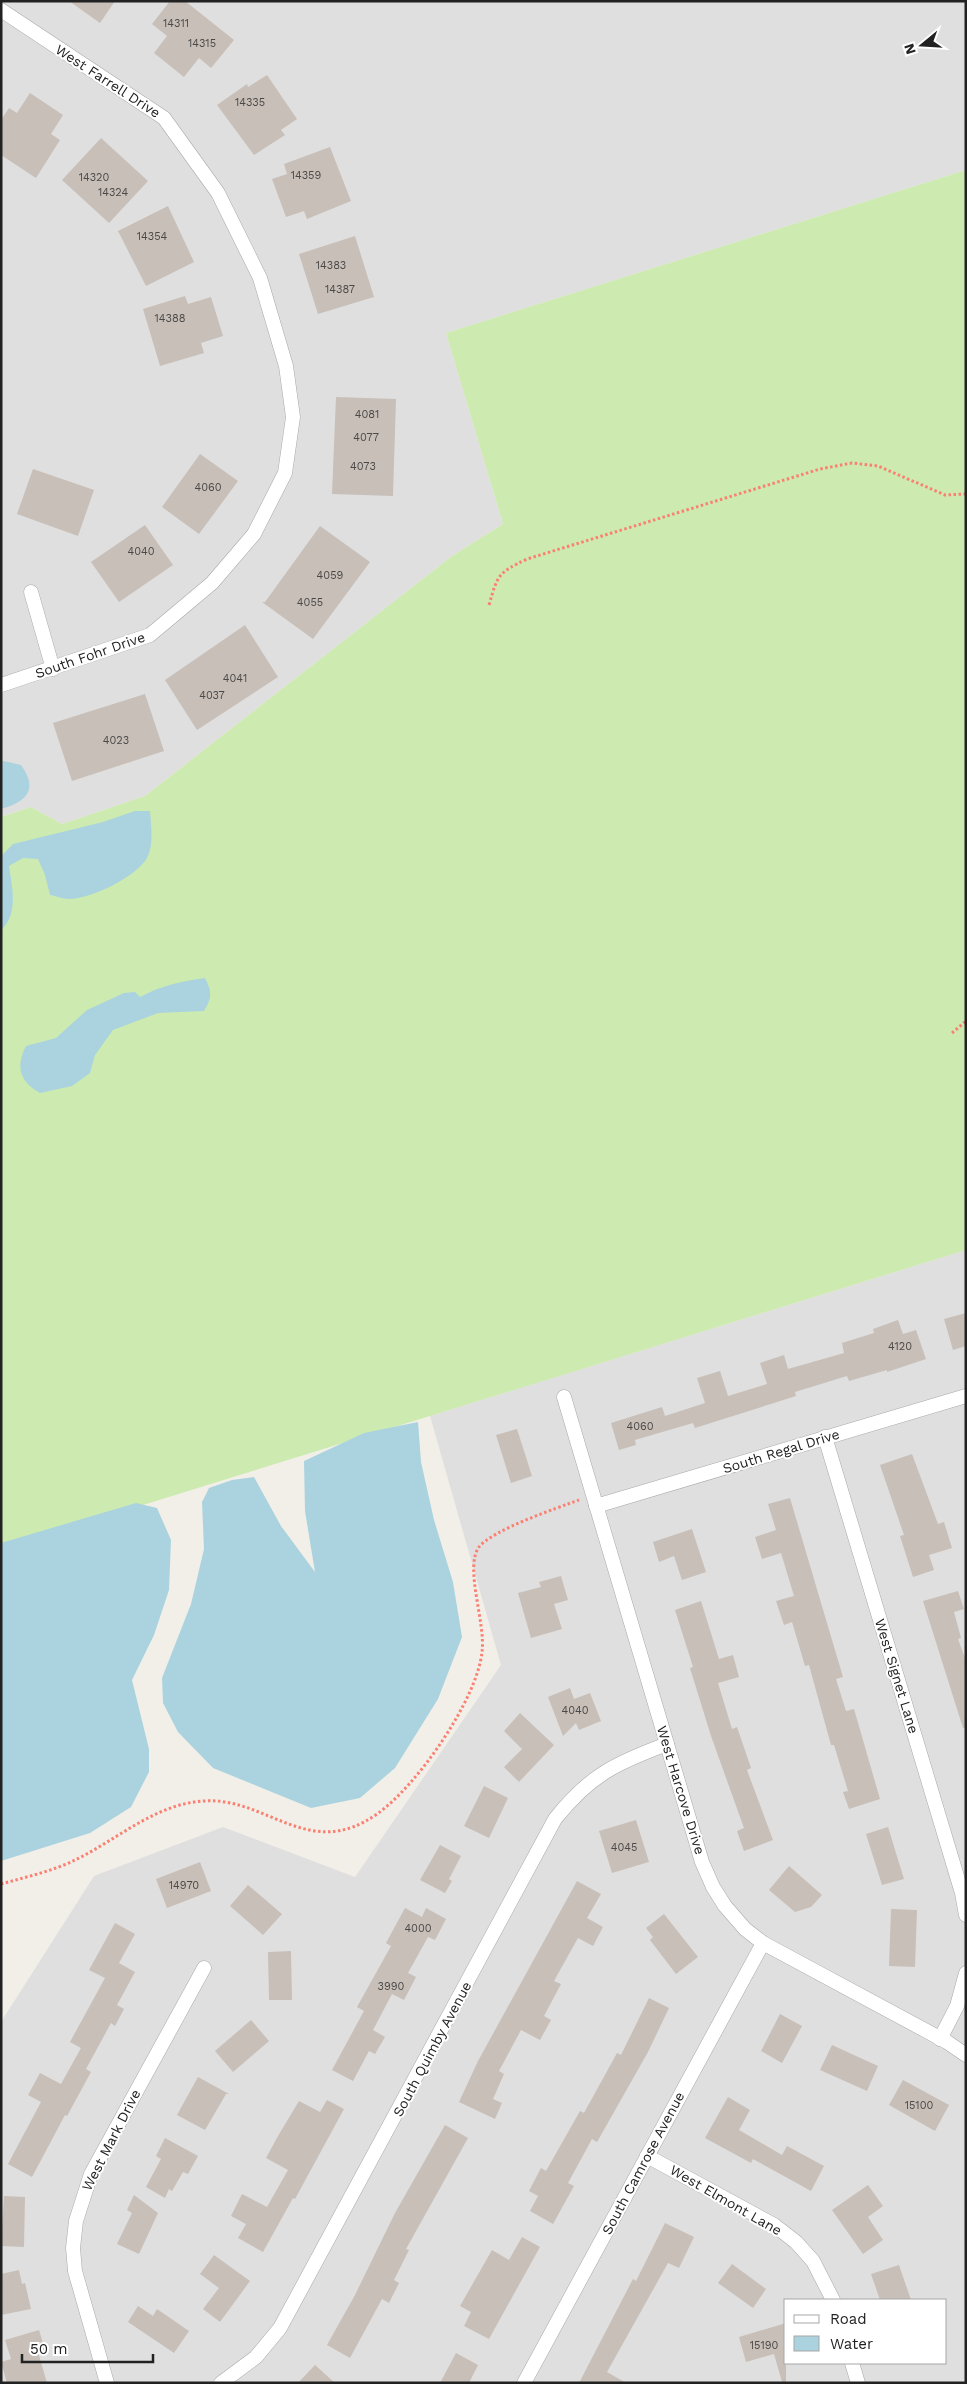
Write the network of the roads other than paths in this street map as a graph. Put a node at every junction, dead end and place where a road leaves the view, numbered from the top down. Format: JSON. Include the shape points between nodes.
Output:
{"nodes":[{"id":1,"x":1,"y":10,"type":"edge"},
{"id":2,"x":293,"y":417,"type":"joint"},
{"id":3,"x":31,"y":592,"type":"dead end"},
{"id":4,"x":53,"y":669,"type":"junction"},
{"id":5,"x":1,"y":685,"type":"edge"},
{"id":6,"x":966,"y":1396,"type":"edge"},
{"id":7,"x":564,"y":1397,"type":"dead end"},
{"id":8,"x":825,"y":1437,"type":"junction"},
{"id":9,"x":594,"y":1501,"type":"junction"},
{"id":10,"x":667,"y":1744,"type":"junction"},
{"id":11,"x":966,"y":1915,"type":"edge"},
{"id":12,"x":762,"y":1943,"type":"junction"},
{"id":13,"x":204,"y":1968,"type":"dead end"},
{"id":14,"x":966,"y":1973,"type":"edge"},
{"id":15,"x":940,"y":2039,"type":"junction"},
{"id":16,"x":966,"y":2055,"type":"edge"},
{"id":17,"x":646,"y":2156,"type":"junction"},
{"id":18,"x":832,"y":2299,"type":"edge"},
{"id":19,"x":852,"y":2364,"type":"edge"},
{"id":20,"x":107,"y":2383,"type":"edge"},
{"id":21,"x":221,"y":2383,"type":"edge"},
{"id":22,"x":524,"y":2383,"type":"edge"},
{"id":23,"x":858,"y":2383,"type":"edge"}],
"edges":[{"from":1,"to":2,"type":"street","name":"West Farrell Drive","via":[[164,118],[170,126],[218,193],[260,278],[286,366]]},
{"from":2,"to":4,"type":"street","name":"South Fohr Drive","via":[[284,473],[254,534],[212,583],[150,635]]},
{"from":3,"to":4,"type":"street"},
{"from":4,"to":5,"type":"street","name":"South Fohr Drive"},
{"from":6,"to":8,"type":"street","name":"South Regal Drive"},
{"from":7,"to":9,"type":"street","name":"West Harcove Drive"},
{"from":8,"to":9,"type":"street","name":"South Regal Drive"},
{"from":8,"to":11,"type":"street","name":"West Signet Lane"},
{"from":9,"to":10,"type":"street","name":"West Harcove Drive"},
{"from":10,"to":12,"type":"street","name":"West Harcove Drive","via":[[702,1862],[713,1887],[745,1929]]},
{"from":10,"to":21,"type":"street","name":"South Quimby Avenue","via":[[597,1775],[555,1818],[285,2320],[256,2357]]},
{"from":12,"to":15,"type":"street","name":"West Harcove Drive"},
{"from":12,"to":17,"type":"street","name":"South Camrose Avenue"},
{"from":13,"to":20,"type":"street","name":"West Mark Drive","via":[[91,2174],[76,2221],[75,2271]]},
{"from":14,"to":15,"type":"street","via":[[957,2006]]},
{"from":15,"to":16,"type":"street","name":"West Harcove Drive"},
{"from":17,"to":18,"type":"street","name":"West Elmont Lane","via":[[774,2225],[796,2242],[812,2261]]},
{"from":17,"to":22,"type":"street","name":"South Camrose Avenue"},
{"from":19,"to":23,"type":"street"}]}
